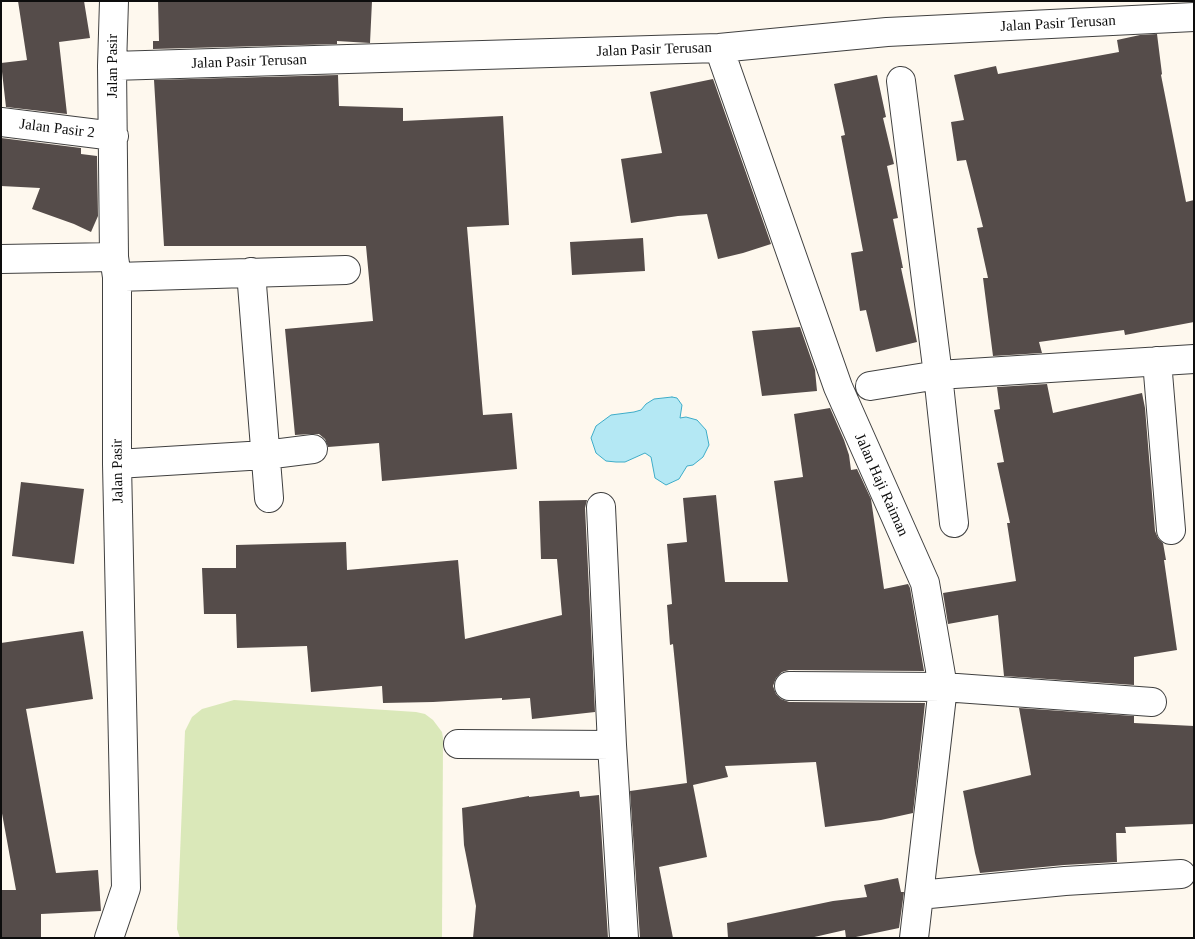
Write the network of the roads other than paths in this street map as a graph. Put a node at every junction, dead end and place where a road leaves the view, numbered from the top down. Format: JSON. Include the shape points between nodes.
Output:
{"nodes":[{"id":1,"x":114,"y":1,"type":"edge"},
{"id":2,"x":1194,"y":17,"type":"edge"},
{"id":3,"x":719,"y":48,"type":"junction"},
{"id":4,"x":112,"y":66,"type":"junction"},
{"id":5,"x":900,"y":82,"type":"dead end"},
{"id":6,"x":1,"y":122,"type":"edge"},
{"id":7,"x":114,"y":136,"type":"junction"},
{"id":8,"x":1,"y":259,"type":"edge"},
{"id":9,"x":116,"y":267,"type":"junction"},
{"id":10,"x":346,"y":270,"type":"dead end"},
{"id":11,"x":252,"y":272,"type":"junction"},
{"id":12,"x":1194,"y":359,"type":"edge"},
{"id":13,"x":1157,"y":361,"type":"junction"},
{"id":14,"x":938,"y":375,"type":"junction"},
{"id":15,"x":870,"y":386,"type":"dead end"},
{"id":16,"x":313,"y":450,"type":"dead end"},
{"id":17,"x":265,"y":455,"type":"junction"},
{"id":18,"x":117,"y":464,"type":"junction"},
{"id":19,"x":269,"y":498,"type":"dead end"},
{"id":20,"x":601,"y":507,"type":"dead end"},
{"id":21,"x":954,"y":523,"type":"dead end"},
{"id":22,"x":1171,"y":530,"type":"dead end"},
{"id":23,"x":789,"y":686,"type":"dead end"},
{"id":24,"x":943,"y":688,"type":"junction"},
{"id":25,"x":1152,"y":702,"type":"dead end"},
{"id":26,"x":458,"y":744,"type":"dead end"},
{"id":27,"x":612,"y":746,"type":"junction"},
{"id":28,"x":1181,"y":874,"type":"dead end"},
{"id":29,"x":919,"y":895,"type":"junction"},
{"id":30,"x":109,"y":938,"type":"edge"},
{"id":31,"x":624,"y":938,"type":"edge"},
{"id":32,"x":914,"y":938,"type":"edge"}],
"edges":[{"from":1,"to":4,"type":"street","name":"Jalan Pasir"},
{"from":2,"to":3,"type":"street","name":"Jalan Pasir Terusan","via":[[887,32]]},
{"from":3,"to":4,"type":"street","name":"Jalan Pasir Terusan"},
{"from":3,"to":24,"type":"street","name":"Jalan Haji Raiman","via":[[838,387],[925,583]]},
{"from":4,"to":7,"type":"street","name":"Jalan Pasir"},
{"from":5,"to":14,"type":"street"},
{"from":6,"to":7,"type":"street","name":"Jalan Pasir 2"},
{"from":7,"to":9,"type":"street","name":"Jalan Pasir"},
{"from":8,"to":9,"type":"street"},
{"from":9,"to":11,"type":"street"},
{"from":9,"to":18,"type":"street","name":"Jalan Pasir"},
{"from":10,"to":11,"type":"street"},
{"from":11,"to":17,"type":"street"},
{"from":12,"to":13,"type":"street"},
{"from":13,"to":14,"type":"street"},
{"from":13,"to":22,"type":"street"},
{"from":14,"to":15,"type":"street"},
{"from":14,"to":21,"type":"street"},
{"from":16,"to":17,"type":"street"},
{"from":17,"to":18,"type":"street"},
{"from":17,"to":19,"type":"street"},
{"from":18,"to":30,"type":"street","name":"Jalan Pasir","via":[[126,888]]},
{"from":20,"to":27,"type":"street"},
{"from":23,"to":24,"type":"street"},
{"from":24,"to":25,"type":"street"},
{"from":24,"to":29,"type":"street","name":"Jalan Haji Raiman"},
{"from":26,"to":27,"type":"street"},
{"from":27,"to":31,"type":"street"},
{"from":28,"to":29,"type":"street"},
{"from":29,"to":32,"type":"street","name":"Jalan Haji Raiman"}]}
